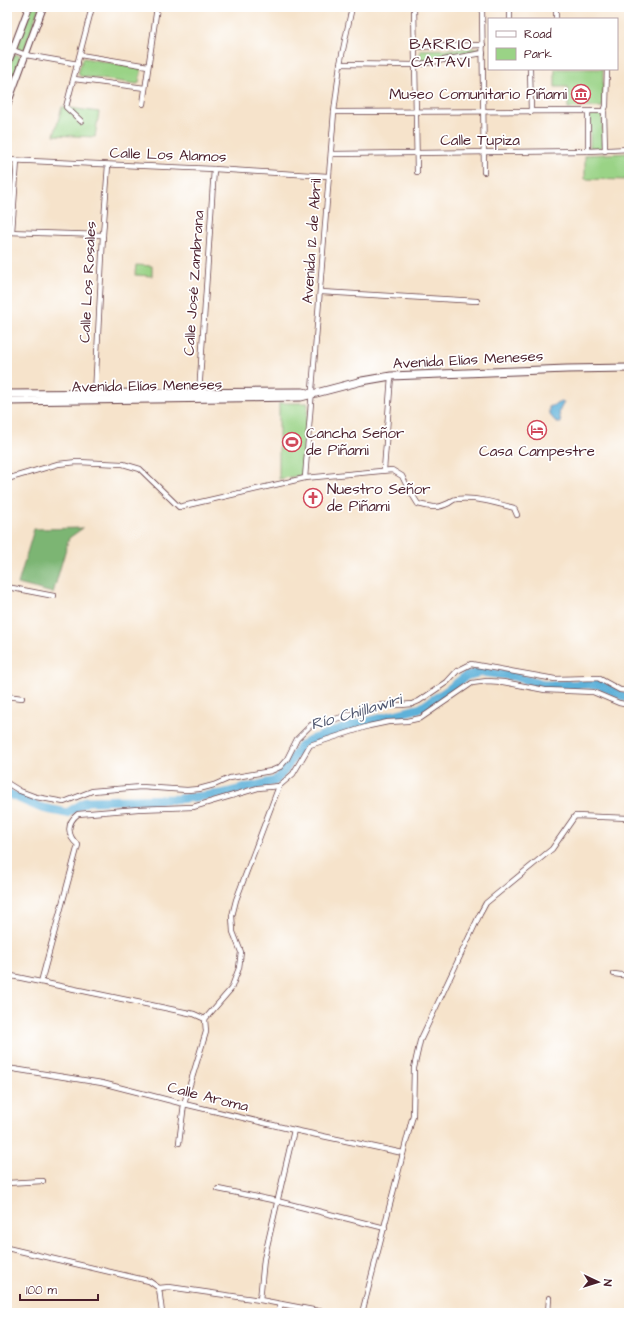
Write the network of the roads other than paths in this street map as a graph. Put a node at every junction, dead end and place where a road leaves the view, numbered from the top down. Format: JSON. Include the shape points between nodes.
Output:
{"nodes":[{"id":1,"x":29,"y":7,"type":"edge"},
{"id":2,"x":43,"y":7,"type":"edge"},
{"id":3,"x":92,"y":7,"type":"edge"},
{"id":4,"x":157,"y":7,"type":"edge"},
{"id":5,"x":352,"y":7,"type":"edge"},
{"id":6,"x":414,"y":7,"type":"edge"},
{"id":7,"x":482,"y":7,"type":"edge"},
{"id":8,"x":510,"y":7,"type":"edge"},
{"id":9,"x":556,"y":7,"type":"edge"},
{"id":10,"x":510,"y":18,"type":"edge"},
{"id":11,"x":556,"y":18,"type":"edge"},
{"id":12,"x":482,"y":45,"type":"junction"},
{"id":13,"x":415,"y":47,"type":"junction"},
{"id":14,"x":13,"y":50,"type":"junction"},
{"id":15,"x":483,"y":53,"type":"junction"},
{"id":16,"x":26,"y":55,"type":"junction"},
{"id":17,"x":80,"y":55,"type":"junction"},
{"id":18,"x":78,"y":64,"type":"junction"},
{"id":19,"x":340,"y":64,"type":"junction"},
{"id":20,"x":7,"y":65,"type":"edge"},
{"id":21,"x":415,"y":65,"type":"junction"},
{"id":22,"x":148,"y":66,"type":"junction"},
{"id":23,"x":530,"y":70,"type":"edge"},
{"id":24,"x":607,"y":70,"type":"edge"},
{"id":25,"x":74,"y":78,"type":"junction"},
{"id":26,"x":145,"y":88,"type":"junction"},
{"id":27,"x":143,"y":104,"type":"dead end"},
{"id":28,"x":7,"y":105,"type":"edge"},
{"id":29,"x":604,"y":111,"type":"junction"},
{"id":30,"x":334,"y":112,"type":"junction"},
{"id":31,"x":416,"y":112,"type":"junction"},
{"id":32,"x":483,"y":112,"type":"junction"},
{"id":33,"x":531,"y":112,"type":"junction"},
{"id":34,"x":588,"y":112,"type":"junction"},
{"id":35,"x":81,"y":121,"type":"dead end"},
{"id":36,"x":629,"y":149,"type":"edge"},
{"id":37,"x":588,"y":151,"type":"junction"},
{"id":38,"x":605,"y":151,"type":"junction"},
{"id":39,"x":417,"y":152,"type":"junction"},
{"id":40,"x":484,"y":152,"type":"junction"},
{"id":41,"x":330,"y":154,"type":"junction"},
{"id":42,"x":7,"y":160,"type":"edge"},
{"id":43,"x":17,"y":161,"type":"junction"},
{"id":44,"x":108,"y":165,"type":"junction"},
{"id":45,"x":214,"y":169,"type":"junction"},
{"id":46,"x":417,"y":172,"type":"dead end"},
{"id":47,"x":484,"y":172,"type":"dead end"},
{"id":48,"x":328,"y":176,"type":"junction"},
{"id":49,"x":10,"y":232,"type":"edge"},
{"id":50,"x":103,"y":235,"type":"junction"},
{"id":51,"x":321,"y":292,"type":"junction"},
{"id":52,"x":477,"y":301,"type":"dead end"},
{"id":53,"x":629,"y":368,"type":"edge"},
{"id":54,"x":391,"y":376,"type":"junction"},
{"id":55,"x":7,"y":394,"type":"edge"},
{"id":56,"x":311,"y":394,"type":"junction"},
{"id":57,"x":199,"y":396,"type":"junction"},
{"id":58,"x":95,"y":397,"type":"junction"},
{"id":59,"x":7,"y":401,"type":"edge"},
{"id":60,"x":384,"y":470,"type":"junction"},
{"id":61,"x":305,"y":478,"type":"junction"},
{"id":62,"x":7,"y":479,"type":"edge"},
{"id":63,"x":517,"y":515,"type":"dead end"},
{"id":64,"x":7,"y":587,"type":"edge"},
{"id":65,"x":54,"y":596,"type":"dead end"},
{"id":66,"x":629,"y":691,"type":"edge"},
{"id":67,"x":7,"y":696,"type":"edge"},
{"id":68,"x":22,"y":698,"type":"dead end"},
{"id":69,"x":629,"y":705,"type":"edge"},
{"id":70,"x":7,"y":783,"type":"edge"},
{"id":71,"x":280,"y":786,"type":"junction"},
{"id":72,"x":629,"y":818,"type":"edge"},
{"id":73,"x":614,"y":974,"type":"dead end"},
{"id":74,"x":7,"y":975,"type":"edge"},
{"id":75,"x":629,"y":976,"type":"edge"},
{"id":76,"x":41,"y":982,"type":"junction"},
{"id":77,"x":205,"y":1019,"type":"junction"},
{"id":78,"x":7,"y":1068,"type":"edge"},
{"id":79,"x":184,"y":1104,"type":"junction"},
{"id":80,"x":294,"y":1130,"type":"junction"},
{"id":81,"x":179,"y":1143,"type":"dead end"},
{"id":82,"x":403,"y":1153,"type":"junction"},
{"id":83,"x":43,"y":1181,"type":"dead end"},
{"id":84,"x":7,"y":1184,"type":"edge"},
{"id":85,"x":218,"y":1189,"type":"dead end"},
{"id":86,"x":277,"y":1201,"type":"junction"},
{"id":87,"x":385,"y":1228,"type":"junction"},
{"id":88,"x":7,"y":1248,"type":"edge"},
{"id":89,"x":159,"y":1288,"type":"junction"},
{"id":90,"x":549,"y":1298,"type":"dead end"},
{"id":91,"x":260,"y":1300,"type":"junction"},
{"id":92,"x":281,"y":1304,"type":"junction"},
{"id":93,"x":162,"y":1313,"type":"edge"},
{"id":94,"x":278,"y":1313,"type":"edge"},
{"id":95,"x":329,"y":1313,"type":"edge"},
{"id":96,"x":362,"y":1313,"type":"edge"},
{"id":97,"x":548,"y":1313,"type":"edge"}],
"edges":[{"from":1,"to":14,"type":"main road"},
{"from":2,"to":16,"type":"main road"},
{"from":3,"to":17,"type":"street"},
{"from":4,"to":22,"type":"street"},
{"from":5,"to":19,"type":"street","name":"Avenida 12 de Abril"},
{"from":6,"to":13,"type":"street"},
{"from":7,"to":12,"type":"street"},
{"from":8,"to":10,"type":"street"},
{"from":9,"to":11,"type":"street"},
{"from":12,"to":13,"type":"street"},
{"from":12,"to":15,"type":"street"},
{"from":13,"to":21,"type":"street"},
{"from":14,"to":16,"type":"street"},
{"from":14,"to":20,"type":"main road"},
{"from":15,"to":21,"type":"street"},
{"from":15,"to":32,"type":"street"},
{"from":16,"to":18,"type":"street"},
{"from":16,"to":28,"type":"main road"},
{"from":17,"to":18,"type":"street"},
{"from":17,"to":22,"type":"street"},
{"from":18,"to":25,"type":"street"},
{"from":19,"to":21,"type":"street"},
{"from":19,"to":30,"type":"street","name":"Avenida 12 de Abril"},
{"from":21,"to":31,"type":"street"},
{"from":22,"to":26,"type":"street"},
{"from":23,"to":33,"type":"street"},
{"from":24,"to":29,"type":"street"},
{"from":25,"to":26,"type":"street"},
{"from":25,"to":35,"type":"street","via":[[66,107]]},
{"from":26,"to":27,"type":"street"},
{"from":29,"to":34,"type":"street"},
{"from":29,"to":38,"type":"street"},
{"from":30,"to":31,"type":"street"},
{"from":30,"to":41,"type":"street","name":"Avenida 12 de Abril"},
{"from":31,"to":32,"type":"street"},
{"from":31,"to":39,"type":"street"},
{"from":32,"to":33,"type":"street"},
{"from":32,"to":40,"type":"street"},
{"from":33,"to":34,"type":"street"},
{"from":34,"to":37,"type":"street"},
{"from":36,"to":38,"type":"street","name":"Calle Tupiza"},
{"from":37,"to":38,"type":"street","name":"Calle Tupiza"},
{"from":37,"to":40,"type":"street","name":"Calle Tupiza"},
{"from":39,"to":40,"type":"street","name":"Calle Tupiza"},
{"from":39,"to":41,"type":"street","name":"Calle Tupiza"},
{"from":39,"to":46,"type":"street"},
{"from":40,"to":47,"type":"street"},
{"from":41,"to":48,"type":"street","name":"Avenida 12 de Abril"},
{"from":42,"to":43,"type":"street","name":"Calle Los Alamos"},
{"from":43,"to":44,"type":"street","name":"Calle Los Alamos"},
{"from":43,"to":49,"type":"street"},
{"from":44,"to":45,"type":"street","name":"Calle Los Alamos"},
{"from":44,"to":50,"type":"street","name":"Calle Los Rosales"},
{"from":45,"to":48,"type":"street","name":"Calle Los Alamos"},
{"from":45,"to":57,"type":"street","name":"Calle José Zambrana"},
{"from":48,"to":51,"type":"street","name":"Avenida 12 de Abril"},
{"from":49,"to":50,"type":"street"},
{"from":50,"to":58,"type":"street","name":"Calle Los Rosales"},
{"from":51,"to":52,"type":"street"},
{"from":51,"to":56,"type":"street","name":"Avenida 12 de Abril"},
{"from":53,"to":54,"type":"main road","name":"Avenida Elías Meneses"},
{"from":54,"to":56,"type":"main road","name":"Avenida Elías Meneses"},
{"from":54,"to":60,"type":"street"},
{"from":55,"to":58,"type":"main road","name":"Avenida Elías Meneses"},
{"from":56,"to":57,"type":"main road","name":"Avenida Elías Meneses","via":[[303,392]]},
{"from":56,"to":61,"type":"street","name":"Avenida 12 de Abril"},
{"from":57,"to":58,"type":"main road","name":"Avenida Elías Meneses"},
{"from":58,"to":59,"type":"main road","name":"Avenida Elías Meneses"},
{"from":60,"to":61,"type":"street"},
{"from":60,"to":63,"type":"street","via":[[392,470],[402,476],[418,504],[436,508],[455,499],[470,499],[514,508]]},
{"from":61,"to":62,"type":"street","via":[[179,507],[140,470],[123,464],[58,464]]},
{"from":64,"to":65,"type":"street"},
{"from":66,"to":70,"type":"street","via":[[620,690],[598,678],[555,679],[471,664],[456,671],[446,682],[412,704],[380,705],[310,725],[297,739],[287,759],[280,767],[271,771],[230,778],[199,789],[141,787],[99,790],[64,802],[36,797]]},
{"from":67,"to":68,"type":"street"},
{"from":69,"to":71,"type":"street","via":[[593,692],[545,690],[503,682],[472,683],[421,718],[369,726],[310,745],[293,774]]},
{"from":71,"to":76,"type":"street","via":[[258,788],[193,807],[78,814],[72,818],[70,834],[78,845]]},
{"from":71,"to":77,"type":"street","via":[[232,916],[233,932],[241,952],[239,968],[231,989]]},
{"from":72,"to":82,"type":"street","via":[[575,816],[552,849],[486,903],[420,1041],[414,1068],[413,1115]]},
{"from":73,"to":75,"type":"street"},
{"from":74,"to":76,"type":"street"},
{"from":76,"to":77,"type":"street","via":[[194,1014]]},
{"from":77,"to":79,"type":"street","via":[[206,1032]]},
{"from":78,"to":79,"type":"street","name":"Calle Aroma","via":[[102,1083]]},
{"from":79,"to":80,"type":"street","name":"Calle Aroma"},
{"from":79,"to":81,"type":"street"},
{"from":80,"to":82,"type":"street","name":"Calle Aroma"},
{"from":80,"to":86,"type":"street"},
{"from":82,"to":87,"type":"street"},
{"from":83,"to":84,"type":"street"},
{"from":85,"to":86,"type":"street"},
{"from":86,"to":87,"type":"street"},
{"from":86,"to":91,"type":"street","via":[[264,1259]]},
{"from":87,"to":96,"type":"street"},
{"from":88,"to":89,"type":"street","via":[[149,1281]]},
{"from":89,"to":91,"type":"street","via":[[169,1287]]},
{"from":89,"to":93,"type":"street"},
{"from":90,"to":97,"type":"street"},
{"from":91,"to":92,"type":"street"},
{"from":92,"to":94,"type":"street"},
{"from":92,"to":95,"type":"street"}]}
